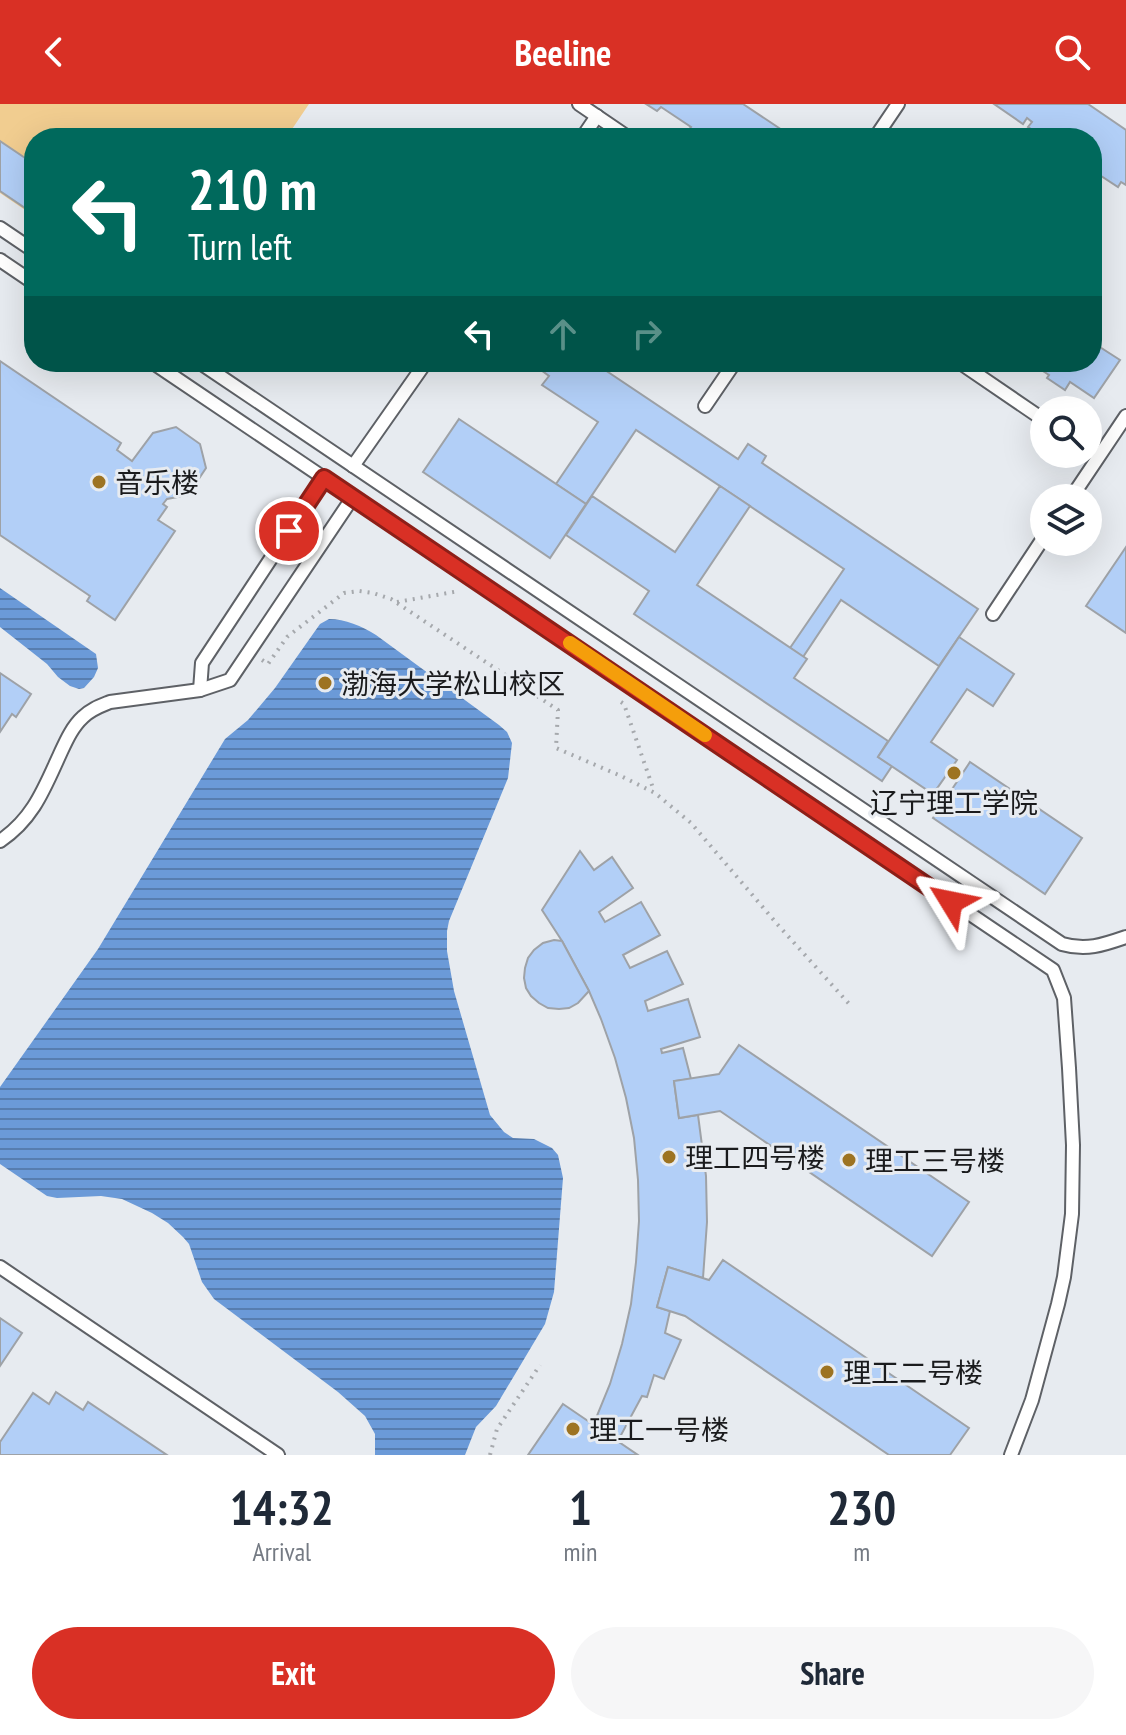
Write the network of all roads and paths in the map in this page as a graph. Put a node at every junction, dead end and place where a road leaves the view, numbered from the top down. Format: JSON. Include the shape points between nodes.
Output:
{"nodes":[{"id":1,"x":579,"y":104,"type":"edge"},
{"id":2,"x":898,"y":104,"type":"edge"},
{"id":3,"x":597,"y":116,"type":"junction"},
{"id":4,"x":589,"y":128,"type":"edge"},
{"id":5,"x":614,"y":128,"type":"edge"},
{"id":6,"x":882,"y":128,"type":"edge"},
{"id":7,"x":0,"y":228,"type":"edge"},
{"id":8,"x":24,"y":244,"type":"edge"},
{"id":9,"x":0,"y":260,"type":"edge"},
{"id":10,"x":24,"y":276,"type":"edge"},
{"id":11,"x":167,"y":372,"type":"edge"},
{"id":12,"x":214,"y":372,"type":"edge"},
{"id":13,"x":419,"y":372,"type":"edge"},
{"id":14,"x":728,"y":372,"type":"edge"},
{"id":15,"x":974,"y":372,"type":"edge"},
{"id":16,"x":705,"y":406,"type":"dead end"},
{"id":17,"x":1030,"y":410,"type":"edge"},
{"id":18,"x":1126,"y":416,"type":"edge"},
{"id":19,"x":1102,"y":443,"type":"edge"},
{"id":20,"x":353,"y":466,"type":"junction"},
{"id":21,"x":324,"y":478,"type":"junction"},
{"id":22,"x":353,"y":497,"type":"junction"},
{"id":23,"x":1031,"y":556,"type":"edge"},
{"id":24,"x":458,"y":591,"type":"dead end"},
{"id":25,"x":396,"y":603,"type":"junction"},
{"id":26,"x":993,"y":614,"type":"dead end"},
{"id":27,"x":250,"y":652,"type":"junction"},
{"id":28,"x":200,"y":690,"type":"junction"},
{"id":29,"x":611,"y":695,"type":"dead end"},
{"id":30,"x":655,"y":793,"type":"junction"},
{"id":31,"x":0,"y":841,"type":"edge"},
{"id":32,"x":1126,"y":937,"type":"edge"},
{"id":33,"x":851,"y":1006,"type":"dead end"},
{"id":34,"x":0,"y":1267,"type":"edge"},
{"id":35,"x":540,"y":1365,"type":"dead end"},
{"id":36,"x":278,"y":1455,"type":"edge"},
{"id":37,"x":490,"y":1455,"type":"edge"},
{"id":38,"x":1011,"y":1455,"type":"edge"}],
"edges":[{"from":1,"to":3,"type":"lane"},
{"from":2,"to":6,"type":"lane"},
{"from":3,"to":4,"type":"lane"},
{"from":3,"to":5,"type":"lane"},
{"from":7,"to":8,"type":"lane"},
{"from":9,"to":10,"type":"lane"},
{"from":11,"to":21,"type":"lane"},
{"from":12,"to":20,"type":"lane"},
{"from":13,"to":20,"type":"lane"},
{"from":14,"to":16,"type":"lane"},
{"from":15,"to":17,"type":"lane"},
{"from":18,"to":19,"type":"lane"},
{"from":20,"to":32,"type":"lane","via":[[1062,944],[1094,948]]},
{"from":21,"to":22,"type":"lane"},
{"from":21,"to":28,"type":"lane","via":[[202,663]]},
{"from":22,"to":27,"type":"lane"},
{"from":22,"to":38,"type":"lane","via":[[1053,970],[1064,998],[1072,1214],[1055,1318]]},
{"from":23,"to":26,"type":"lane"},
{"from":24,"to":25,"type":"path"},
{"from":25,"to":27,"type":"path","via":[[373,593],[344,593],[287,637],[268,664]]},
{"from":25,"to":30,"type":"path","via":[[558,710],[556,748]]},
{"from":27,"to":28,"type":"lane","via":[[230,680]]},
{"from":28,"to":31,"type":"lane","via":[[110,702],[84,715],[32,811]]},
{"from":29,"to":30,"type":"path","via":[[624,704]]},
{"from":30,"to":33,"type":"path","via":[[691,823]]},
{"from":34,"to":36,"type":"lane"},
{"from":35,"to":37,"type":"path","via":[[497,1429]]}]}
